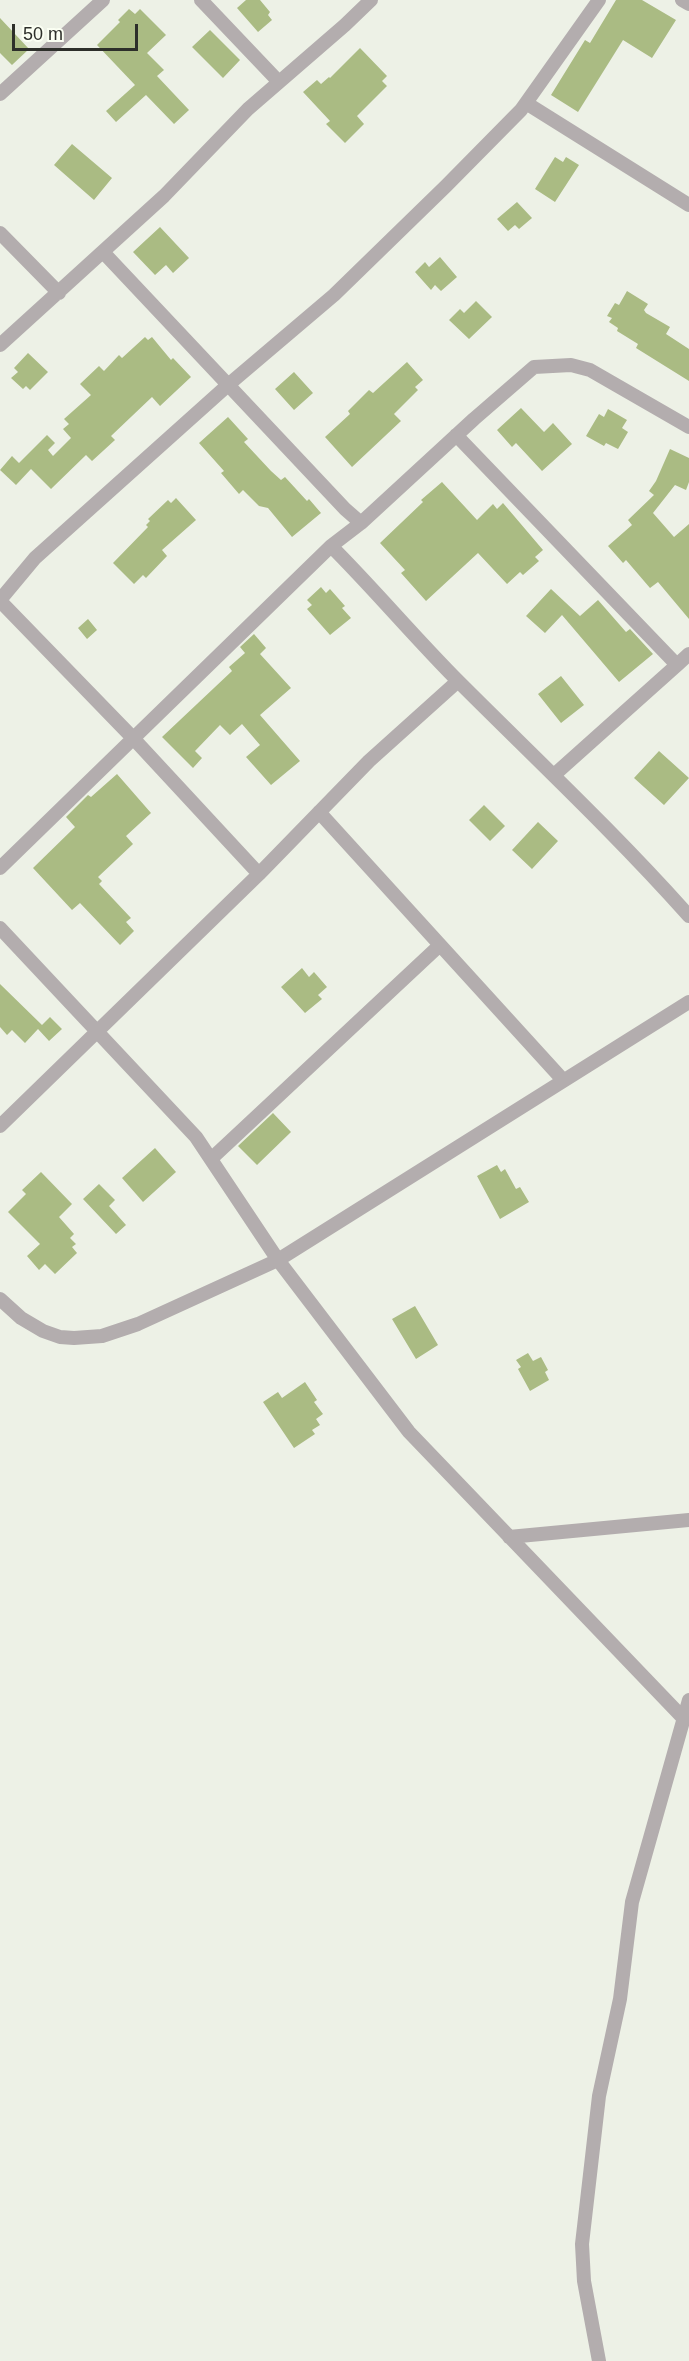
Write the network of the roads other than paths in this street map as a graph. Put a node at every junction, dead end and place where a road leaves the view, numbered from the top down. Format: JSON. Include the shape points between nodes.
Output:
{"nodes":[{"id":1,"x":103,"y":0,"type":"edge"},
{"id":2,"x":201,"y":0,"type":"edge"},
{"id":3,"x":370,"y":0,"type":"edge"},
{"id":4,"x":599,"y":0,"type":"edge"},
{"id":5,"x":682,"y":0,"type":"edge"},
{"id":6,"x":689,"y":4,"type":"edge"},
{"id":7,"x":279,"y":82,"type":"junction"},
{"id":8,"x":0,"y":94,"type":"edge"},
{"id":9,"x":526,"y":103,"type":"junction"},
{"id":10,"x":689,"y":205,"type":"edge"},
{"id":11,"x":0,"y":233,"type":"edge"},
{"id":12,"x":103,"y":252,"type":"junction"},
{"id":13,"x":59,"y":293,"type":"junction"},
{"id":14,"x":0,"y":345,"type":"edge"},
{"id":15,"x":228,"y":385,"type":"junction"},
{"id":16,"x":689,"y":427,"type":"edge"},
{"id":17,"x":456,"y":435,"type":"junction"},
{"id":18,"x":361,"y":523,"type":"junction"},
{"id":19,"x":331,"y":546,"type":"junction"},
{"id":20,"x":0,"y":600,"type":"edge"},
{"id":21,"x":689,"y":654,"type":"edge"},
{"id":22,"x":677,"y":665,"type":"junction"},
{"id":23,"x":458,"y":681,"type":"junction"},
{"id":24,"x":132,"y":737,"type":"junction"},
{"id":25,"x":554,"y":775,"type":"junction"},
{"id":26,"x":319,"y":812,"type":"junction"},
{"id":27,"x":0,"y":868,"type":"edge"},
{"id":28,"x":259,"y":874,"type":"junction"},
{"id":29,"x":689,"y":916,"type":"edge"},
{"id":30,"x":0,"y":928,"type":"edge"},
{"id":31,"x":440,"y":945,"type":"junction"},
{"id":32,"x":689,"y":1002,"type":"edge"},
{"id":33,"x":95,"y":1031,"type":"junction"},
{"id":34,"x":563,"y":1080,"type":"junction"},
{"id":35,"x":0,"y":1126,"type":"edge"},
{"id":36,"x":211,"y":1159,"type":"junction"},
{"id":37,"x":279,"y":1260,"type":"junction"},
{"id":38,"x":3,"y":1308,"type":"edge"},
{"id":39,"x":689,"y":1520,"type":"edge"},
{"id":40,"x":509,"y":1538,"type":"junction"},
{"id":41,"x":689,"y":1700,"type":"edge"},
{"id":42,"x":684,"y":1719,"type":"junction"},
{"id":43,"x":599,"y":2361,"type":"edge"}],
"edges":[{"from":1,"to":8,"type":"street"},
{"from":2,"to":7,"type":"street"},
{"from":3,"to":7,"type":"street"},
{"from":4,"to":9,"type":"street"},
{"from":5,"to":6,"type":"street"},
{"from":7,"to":12,"type":"street"},
{"from":9,"to":10,"type":"street"},
{"from":9,"to":15,"type":"street","via":[[334,295]]},
{"from":11,"to":13,"type":"street"},
{"from":12,"to":13,"type":"street"},
{"from":12,"to":15,"type":"street"},
{"from":13,"to":14,"type":"street"},
{"from":15,"to":18,"type":"street"},
{"from":15,"to":20,"type":"street","via":[[35,558]]},
{"from":16,"to":17,"type":"street","via":[[590,370],[571,365],[534,367]]},
{"from":17,"to":18,"type":"street"},
{"from":17,"to":22,"type":"street"},
{"from":18,"to":19,"type":"street"},
{"from":19,"to":23,"type":"street"},
{"from":19,"to":24,"type":"street"},
{"from":20,"to":24,"type":"street"},
{"from":21,"to":22,"type":"street"},
{"from":22,"to":25,"type":"street"},
{"from":23,"to":25,"type":"street"},
{"from":23,"to":26,"type":"street"},
{"from":24,"to":27,"type":"street"},
{"from":24,"to":28,"type":"street"},
{"from":25,"to":29,"type":"street"},
{"from":26,"to":28,"type":"street"},
{"from":26,"to":31,"type":"street"},
{"from":28,"to":33,"type":"street"},
{"from":30,"to":33,"type":"street"},
{"from":31,"to":34,"type":"street"},
{"from":31,"to":36,"type":"street"},
{"from":32,"to":34,"type":"street"},
{"from":33,"to":35,"type":"street"},
{"from":33,"to":36,"type":"street","via":[[196,1137]]},
{"from":34,"to":37,"type":"street"},
{"from":36,"to":37,"type":"street"},
{"from":37,"to":38,"type":"street","via":[[138,1324],[102,1336],[60,1337]]},
{"from":37,"to":40,"type":"street","via":[[408,1432]]},
{"from":39,"to":40,"type":"street"},
{"from":40,"to":42,"type":"street"},
{"from":41,"to":42,"type":"street"},
{"from":42,"to":43,"type":"street","via":[[632,1902],[620,1999],[599,2096],[582,2244],[584,2280]]}]}
